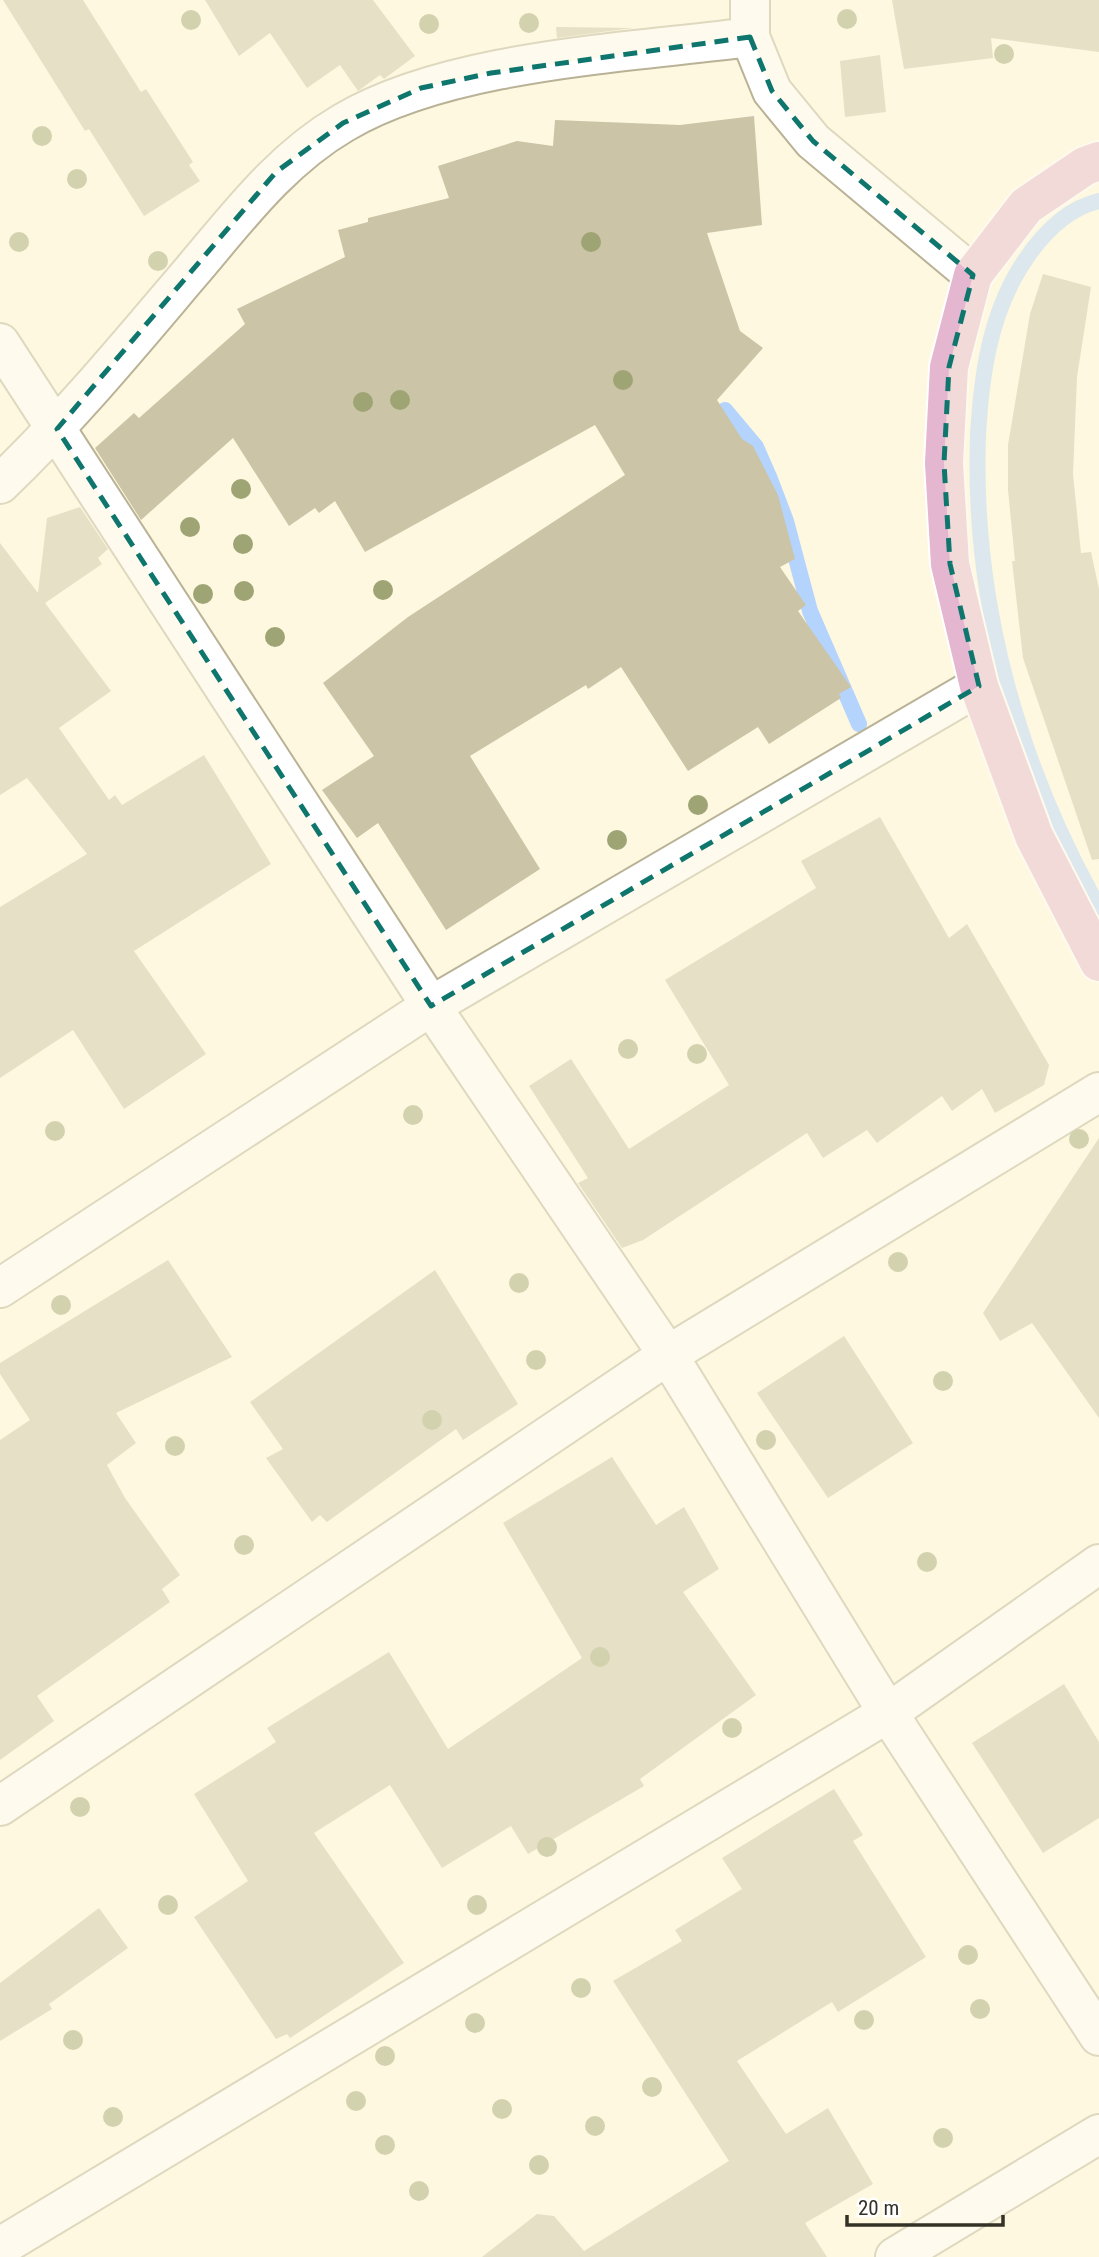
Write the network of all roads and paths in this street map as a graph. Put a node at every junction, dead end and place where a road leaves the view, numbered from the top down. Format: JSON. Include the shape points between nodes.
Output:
{"nodes":[{"id":1,"x":750,"y":18,"type":"edge"},
{"id":2,"x":1099,"y":160,"type":"edge"},
{"id":3,"x":973,"y":275,"type":"junction"},
{"id":4,"x":0,"y":343,"type":"edge"},
{"id":5,"x":57,"y":429,"type":"junction"},
{"id":6,"x":0,"y":484,"type":"edge"},
{"id":7,"x":979,"y":686,"type":"junction"},
{"id":8,"x":1099,"y":962,"type":"edge"},
{"id":9,"x":431,"y":1006,"type":"junction"},
{"id":10,"x":1099,"y":1092,"type":"edge"},
{"id":11,"x":0,"y":1288,"type":"edge"},
{"id":12,"x":668,"y":1356,"type":"junction"},
{"id":13,"x":1099,"y":1564,"type":"edge"},
{"id":14,"x":888,"y":1713,"type":"junction"},
{"id":15,"x":0,"y":1806,"type":"edge"},
{"id":16,"x":1099,"y":2036,"type":"edge"},
{"id":17,"x":1099,"y":2134,"type":"edge"},
{"id":18,"x":0,"y":2246,"type":"edge"},
{"id":19,"x":895,"y":2257,"type":"edge"}],
"edges":[{"from":1,"to":3,"type":"street","via":[[772,90],[813,141]]},
{"from":1,"to":5,"type":"street","via":[[421,88],[343,123],[276,172]]},
{"from":2,"to":3,"type":"main road","via":[[1026,206]]},
{"from":3,"to":7,"type":"main road","via":[[949,367],[944,463],[950,564]]},
{"from":4,"to":5,"type":"street"},
{"from":5,"to":6,"type":"street"},
{"from":5,"to":9,"type":"street"},
{"from":7,"to":8,"type":"main road","via":[[1034,836]]},
{"from":7,"to":9,"type":"street"},
{"from":9,"to":11,"type":"street"},
{"from":9,"to":12,"type":"street"},
{"from":10,"to":12,"type":"street"},
{"from":12,"to":14,"type":"street"},
{"from":12,"to":15,"type":"street"},
{"from":13,"to":14,"type":"street"},
{"from":14,"to":16,"type":"street"},
{"from":14,"to":18,"type":"street"},
{"from":17,"to":19,"type":"street"}]}
